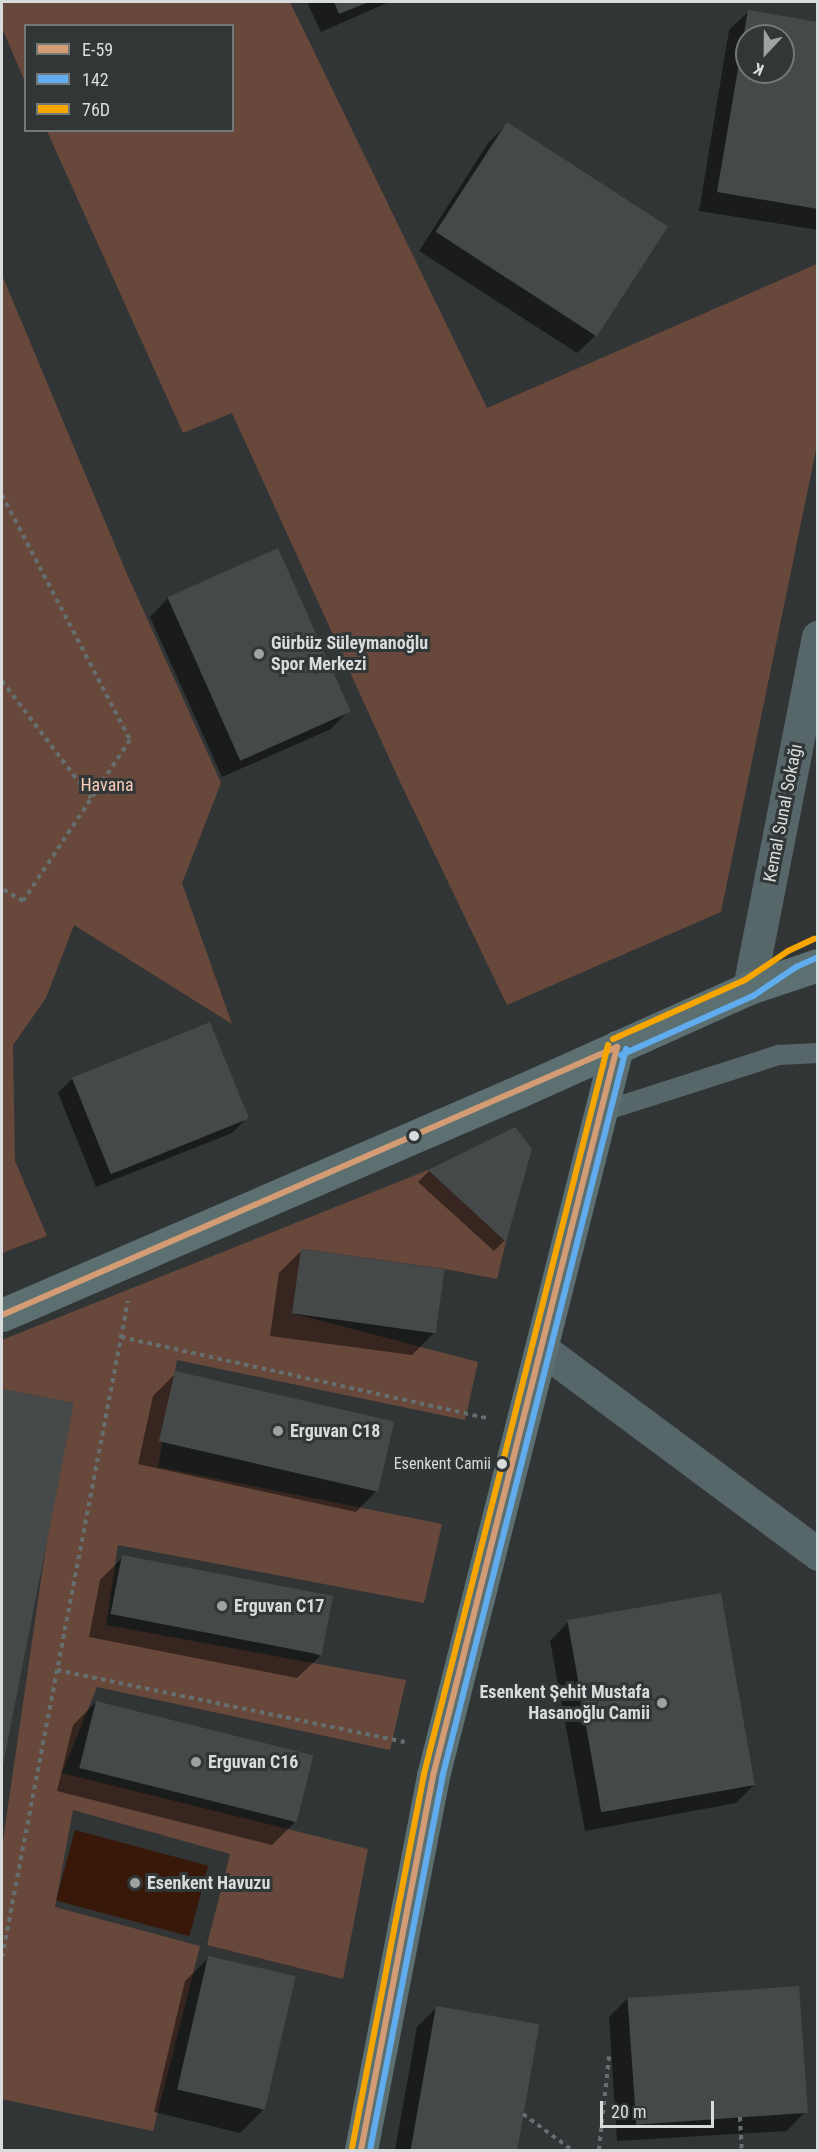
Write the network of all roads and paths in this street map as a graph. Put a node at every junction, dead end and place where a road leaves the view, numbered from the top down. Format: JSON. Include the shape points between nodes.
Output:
{"nodes":[{"id":1,"x":2,"y":495,"type":"edge"},
{"id":2,"x":818,"y":637,"type":"edge"},
{"id":3,"x":2,"y":681,"type":"edge"},
{"id":4,"x":91,"y":798,"type":"junction"},
{"id":5,"x":2,"y":889,"type":"edge"},
{"id":6,"x":818,"y":947,"type":"edge"},
{"id":7,"x":818,"y":965,"type":"edge"},
{"id":8,"x":749,"y":988,"type":"junction"},
{"id":9,"x":617,"y":1047,"type":"junction"},
{"id":10,"x":818,"y":1053,"type":"edge"},
{"id":11,"x":601,"y":1112,"type":"junction"},
{"id":12,"x":137,"y":1256,"type":"junction"},
{"id":13,"x":2,"y":1315,"type":"edge"},
{"id":14,"x":121,"y":1337,"type":"junction"},
{"id":15,"x":542,"y":1349,"type":"junction"},
{"id":16,"x":522,"y":1426,"type":"junction"},
{"id":17,"x":818,"y":1554,"type":"edge"},
{"id":18,"x":57,"y":1670,"type":"junction"},
{"id":19,"x":441,"y":1749,"type":"junction"},
{"id":20,"x":2,"y":1957,"type":"edge"},
{"id":21,"x":609,"y":2057,"type":"dead end"},
{"id":22,"x":523,"y":2114,"type":"dead end"},
{"id":23,"x":740,"y":2117,"type":"dead end"},
{"id":24,"x":361,"y":2151,"type":"edge"},
{"id":25,"x":572,"y":2151,"type":"edge"},
{"id":26,"x":598,"y":2151,"type":"edge"},
{"id":27,"x":742,"y":2151,"type":"edge"}],
"edges":[{"from":1,"to":4,"type":"path","via":[[130,740]]},
{"from":2,"to":8,"type":"street","name":"Kemal Sunal Sokağı"},
{"from":3,"to":4,"type":"path"},
{"from":4,"to":5,"type":"path","via":[[23,901]]},
{"from":6,"to":8,"type":"street"},
{"from":7,"to":8,"type":"street"},
{"from":8,"to":9,"type":"street"},
{"from":9,"to":11,"type":"street"},
{"from":9,"to":12,"type":"street"},
{"from":10,"to":11,"type":"lane","via":[[779,1055]]},
{"from":11,"to":15,"type":"street"},
{"from":12,"to":13,"type":"street"},
{"from":12,"to":14,"type":"path"},
{"from":14,"to":16,"type":"path"},
{"from":14,"to":18,"type":"path"},
{"from":15,"to":16,"type":"street"},
{"from":15,"to":17,"type":"street"},
{"from":16,"to":19,"type":"street"},
{"from":18,"to":19,"type":"path"},
{"from":18,"to":20,"type":"path"},
{"from":19,"to":24,"type":"street"},
{"from":21,"to":26,"type":"path"},
{"from":22,"to":25,"type":"path"},
{"from":23,"to":27,"type":"path"}]}
